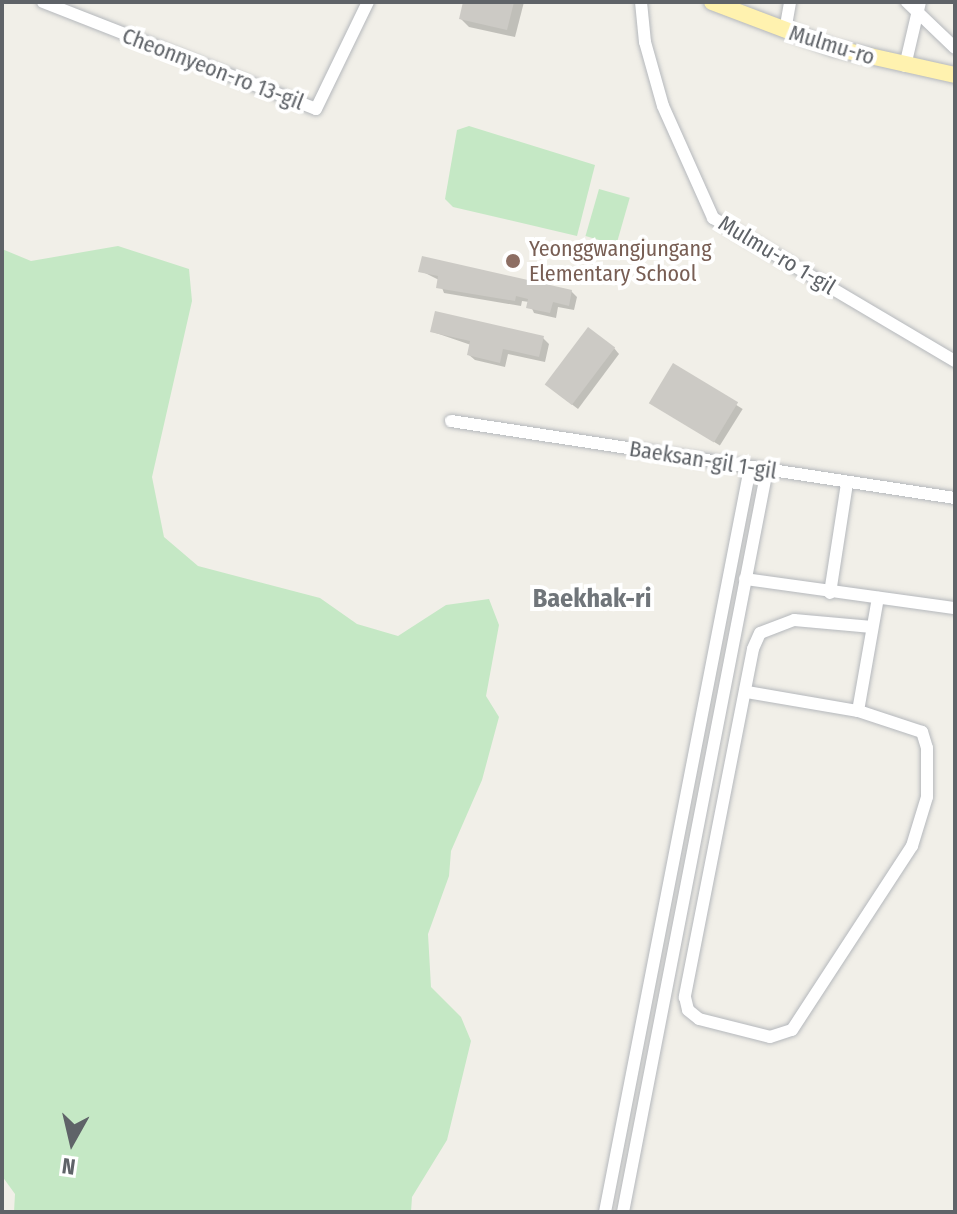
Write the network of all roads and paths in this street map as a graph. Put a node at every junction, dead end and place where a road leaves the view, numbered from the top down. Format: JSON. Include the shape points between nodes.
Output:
{"nodes":[{"id":1,"x":43,"y":2,"type":"edge"},
{"id":2,"x":368,"y":2,"type":"edge"},
{"id":3,"x":641,"y":2,"type":"edge"},
{"id":4,"x":712,"y":2,"type":"edge"},
{"id":5,"x":790,"y":2,"type":"edge"},
{"id":6,"x":907,"y":2,"type":"edge"},
{"id":7,"x":919,"y":7,"type":"edge"},
{"id":8,"x":785,"y":31,"type":"junction"},
{"id":9,"x":955,"y":48,"type":"edge"},
{"id":10,"x":905,"y":66,"type":"junction"},
{"id":11,"x":955,"y":75,"type":"edge"},
{"id":12,"x":955,"y":361,"type":"edge"},
{"id":13,"x":451,"y":421,"type":"dead end"},
{"id":14,"x":750,"y":468,"type":"junction"},
{"id":15,"x":767,"y":470,"type":"junction"},
{"id":16,"x":847,"y":483,"type":"junction"},
{"id":17,"x":955,"y":498,"type":"edge"},
{"id":18,"x":745,"y":579,"type":"junction"},
{"id":19,"x":830,"y":593,"type":"junction"},
{"id":20,"x":878,"y":598,"type":"junction"},
{"id":21,"x":955,"y":608,"type":"edge"},
{"id":22,"x":872,"y":627,"type":"junction"},
{"id":23,"x":747,"y":692,"type":"junction"},
{"id":24,"x":858,"y":711,"type":"junction"},
{"id":25,"x":605,"y":1212,"type":"edge"},
{"id":26,"x":623,"y":1212,"type":"edge"}],
"edges":[{"from":1,"to":2,"type":"street","name":"Cheonnyeon-ro 13-gil","via":[[316,109]]},
{"from":3,"to":12,"type":"street","name":"Mulmu-ro 1-gil","via":[[645,42],[663,106],[713,218]]},
{"from":4,"to":8,"type":"main road","name":"Mulmu-ro"},
{"from":5,"to":8,"type":"street"},
{"from":6,"to":7,"type":"street"},
{"from":7,"to":9,"type":"street"},
{"from":7,"to":10,"type":"street"},
{"from":8,"to":10,"type":"main road","name":"Mulmu-ro"},
{"from":10,"to":11,"type":"main road","name":"Mulmu-ro"},
{"from":13,"to":14,"type":"street","name":"Baeksan-gil 1-gil"},
{"from":14,"to":15,"type":"street","name":"Baeksan-gil 1-gil"},
{"from":14,"to":25,"type":"street"},
{"from":15,"to":16,"type":"street","name":"Baeksan-gil 1-gil"},
{"from":15,"to":18,"type":"street"},
{"from":16,"to":17,"type":"street","name":"Baeksan-gil 1-gil"},
{"from":16,"to":19,"type":"street"},
{"from":18,"to":19,"type":"street"},
{"from":18,"to":26,"type":"street"},
{"from":19,"to":20,"type":"street"},
{"from":20,"to":21,"type":"street"},
{"from":20,"to":22,"type":"street"},
{"from":22,"to":23,"type":"street","via":[[778,624],[760,633]]},
{"from":22,"to":24,"type":"street"},
{"from":23,"to":24,"type":"street"},
{"from":23,"to":24,"type":"street","via":[[685,997],[688,1010],[699,1019],[770,1037],[792,1030],[854,939],[921,823],[928,767],[922,732]]}]}
